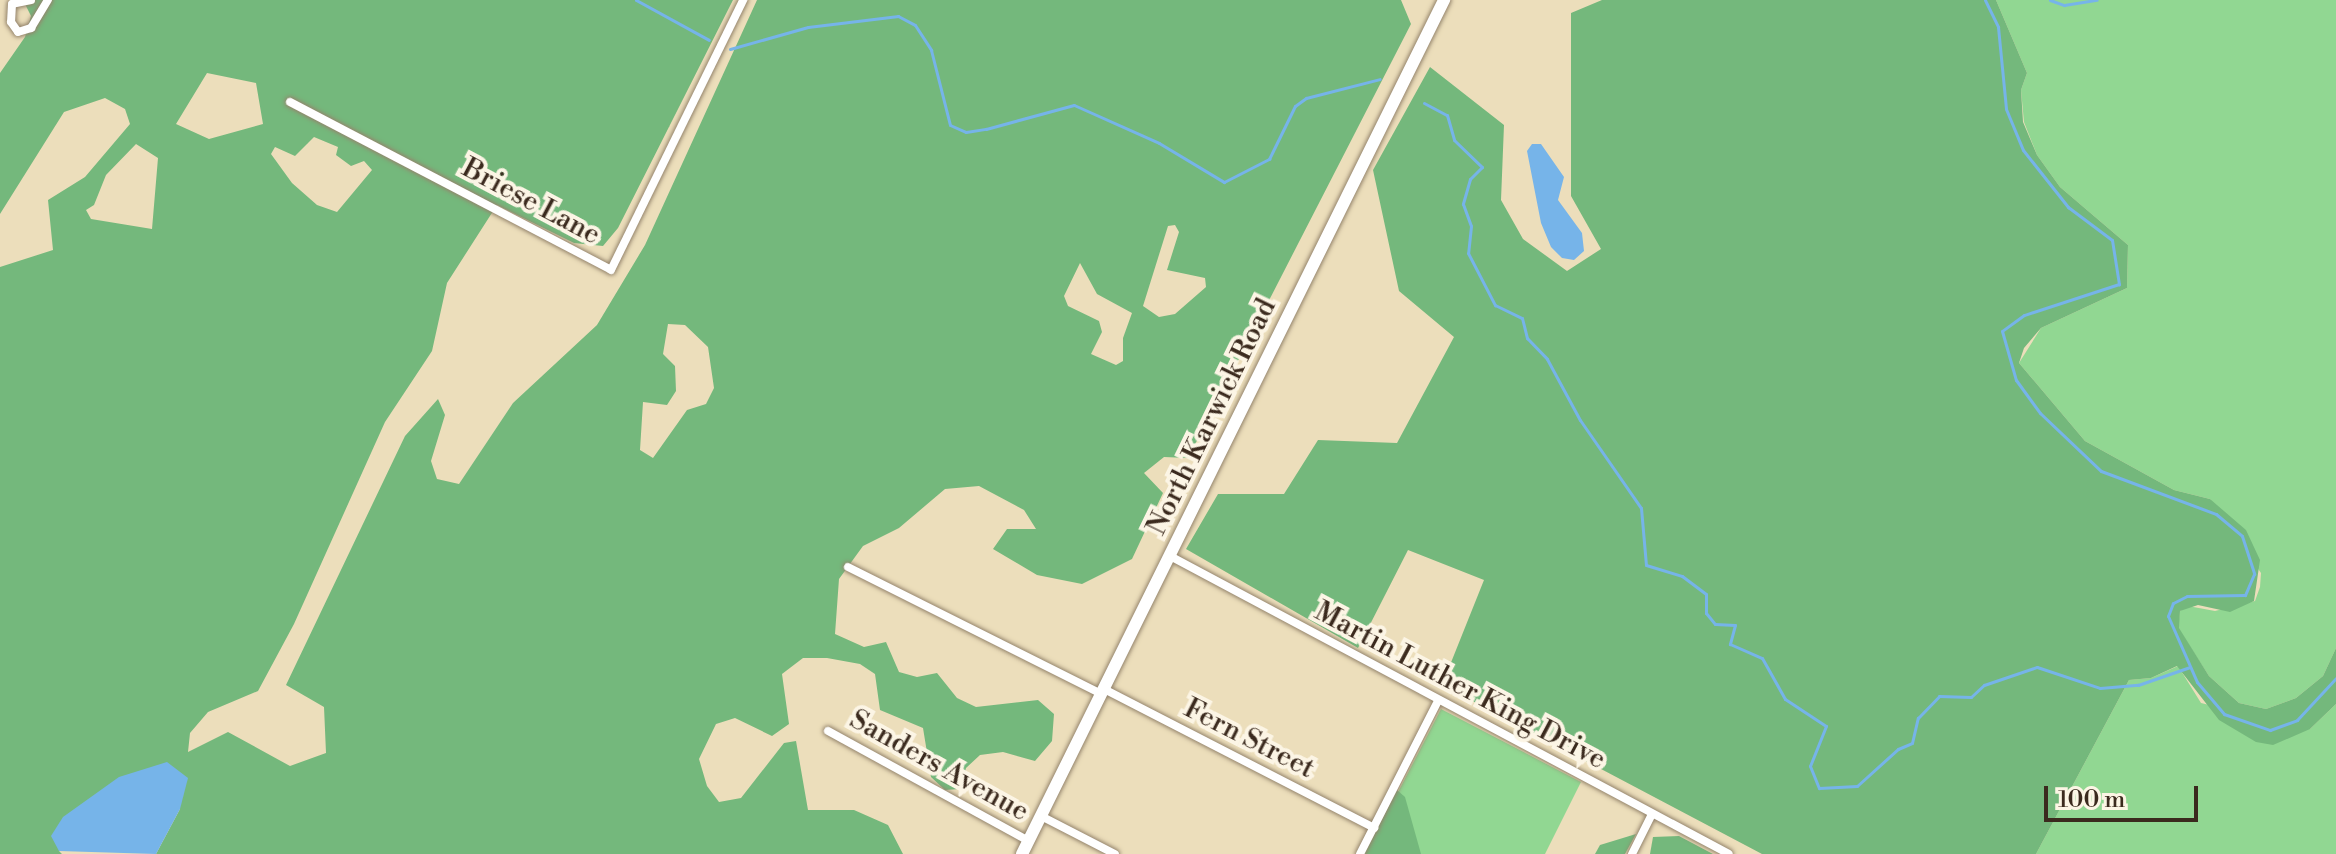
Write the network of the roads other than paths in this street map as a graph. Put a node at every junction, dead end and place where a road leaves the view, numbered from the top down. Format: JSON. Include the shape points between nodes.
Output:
{"nodes":[{"id":1,"x":31,"y":0,"type":"edge"},
{"id":2,"x":48,"y":0,"type":"edge"},
{"id":3,"x":743,"y":0,"type":"edge"},
{"id":4,"x":1444,"y":0,"type":"edge"},
{"id":5,"x":290,"y":102,"type":"dead end"},
{"id":6,"x":1170,"y":556,"type":"junction"},
{"id":7,"x":848,"y":567,"type":"dead end"},
{"id":8,"x":1103,"y":692,"type":"junction"},
{"id":9,"x":1438,"y":701,"type":"junction"},
{"id":10,"x":828,"y":731,"type":"dead end"},
{"id":11,"x":1652,"y":814,"type":"junction"},
{"id":12,"x":1041,"y":816,"type":"junction"},
{"id":13,"x":1374,"y":828,"type":"junction"},
{"id":14,"x":1029,"y":841,"type":"junction"},
{"id":15,"x":1022,"y":854,"type":"edge"},
{"id":16,"x":1115,"y":854,"type":"edge"},
{"id":17,"x":1360,"y":854,"type":"edge"},
{"id":18,"x":1632,"y":854,"type":"edge"},
{"id":19,"x":1729,"y":854,"type":"edge"}],
"edges":[{"from":1,"to":2,"type":"street","via":[[12,4],[11,22],[18,32],[31,28]]},
{"from":3,"to":5,"type":"street","name":"Briese Lane","via":[[611,270]]},
{"from":4,"to":6,"type":"street","name":"North Karwick Road"},
{"from":6,"to":8,"type":"street","name":"North Karwick Road"},
{"from":6,"to":9,"type":"street","name":"Martin Luther King Drive"},
{"from":7,"to":8,"type":"street","name":"Fern Street"},
{"from":8,"to":12,"type":"street","name":"North Karwick Road"},
{"from":8,"to":13,"type":"street","name":"Fern Street"},
{"from":9,"to":11,"type":"street","name":"Martin Luther King Drive"},
{"from":9,"to":13,"type":"street"},
{"from":10,"to":14,"type":"street","name":"Sanders Avenue"},
{"from":11,"to":18,"type":"street"},
{"from":11,"to":19,"type":"street","name":"Martin Luther King Drive"},
{"from":12,"to":14,"type":"street","name":"North Karwick Road"},
{"from":12,"to":16,"type":"street"},
{"from":13,"to":17,"type":"street"},
{"from":14,"to":15,"type":"street","name":"North Karwick Road"}]}
